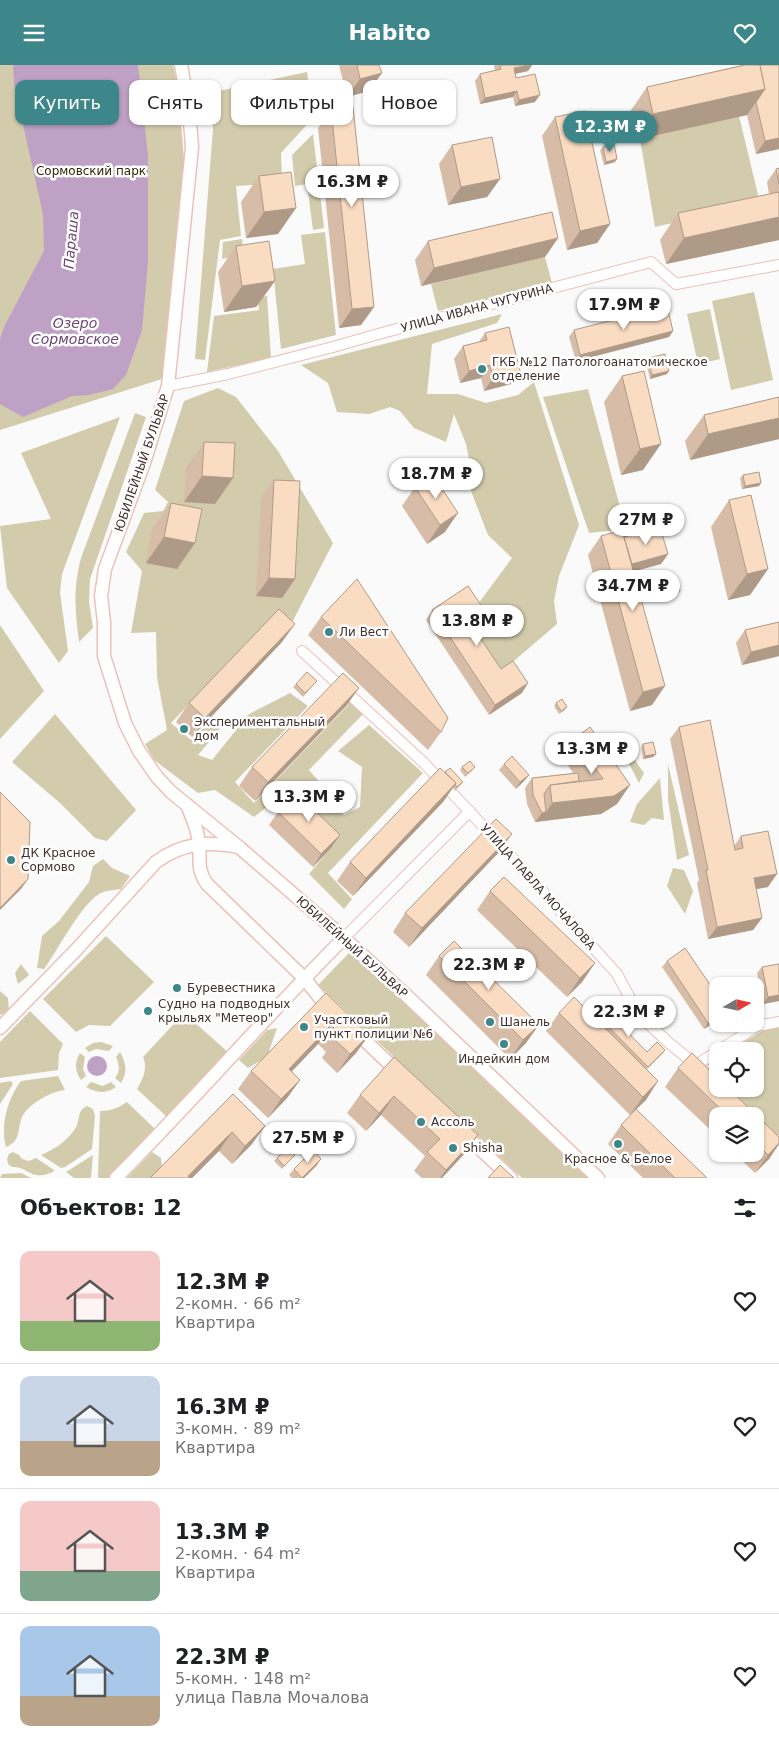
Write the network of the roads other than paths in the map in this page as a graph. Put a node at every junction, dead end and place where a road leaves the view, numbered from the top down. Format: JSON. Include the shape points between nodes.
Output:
{"nodes":[{"id":1,"x":181,"y":65,"type":"edge"},
{"id":2,"x":779,"y":265,"type":"edge"},
{"id":3,"x":168,"y":386,"type":"junction"},
{"id":4,"x":302,"y":651,"type":"dead end"},
{"id":5,"x":187,"y":805,"type":"junction"},
{"id":6,"x":470,"y":811,"type":"junction"},
{"id":7,"x":199,"y":844,"type":"junction"},
{"id":8,"x":240,"y":848,"type":"junction"},
{"id":9,"x":355,"y":927,"type":"junction"},
{"id":10,"x":333,"y":929,"type":"junction"},
{"id":11,"x":344,"y":939,"type":"junction"},
{"id":12,"x":304,"y":978,"type":"junction"},
{"id":13,"x":779,"y":1021,"type":"edge"},
{"id":14,"x":0,"y":1028,"type":"edge"},
{"id":15,"x":413,"y":1086,"type":"edge"},
{"id":16,"x":449,"y":1120,"type":"edge"},
{"id":17,"x":116,"y":1178,"type":"edge"},
{"id":18,"x":511,"y":1178,"type":"edge"},
{"id":19,"x":598,"y":1178,"type":"edge"}],
"edges":[{"from":1,"to":3,"type":"street","name":"ЮБИЛЕЙНЫЙ БУЛЬВАР","via":[[192,147]]},
{"from":2,"to":3,"type":"street","name":"УЛИЦА ИВАНА ЧУГУРИНА","via":[[676,284],[651,262],[324,350]]},
{"from":3,"to":5,"type":"street","name":"ЮБИЛЕЙНЫЙ БУЛЬВАР","via":[[105,569],[101,596],[104,656],[125,723],[157,777]]},
{"from":4,"to":6,"type":"street","name":"УЛИЦА ПАВЛА МОЧАЛОВА","via":[[424,763]]},
{"from":5,"to":7,"type":"street"},
{"from":5,"to":8,"type":"street","name":"ЮБИЛЕЙНЫЙ БУЛЬВАР"},
{"from":6,"to":9,"type":"street"},
{"from":6,"to":13,"type":"street","name":"УЛИЦА ПАВЛА МОЧАЛОВА","via":[[617,974],[639,1015],[696,1065],[757,1026]]},
{"from":7,"to":8,"type":"street"},
{"from":7,"to":12,"type":"street","via":[[198,866],[207,884]]},
{"from":7,"to":14,"type":"street","via":[[168,853],[156,862]]},
{"from":8,"to":10,"type":"street","name":"ЮБИЛЕЙНЫЙ БУЛЬВАР"},
{"from":9,"to":10,"type":"street"},
{"from":9,"to":11,"type":"street"},
{"from":10,"to":11,"type":"street","name":"ЮБИЛЕЙНЫЙ БУЛЬВАР"},
{"from":11,"to":12,"type":"street"},
{"from":11,"to":19,"type":"street","name":"ЮБИЛЕЙНЫЙ БУЛЬВАР"},
{"from":12,"to":15,"type":"street","via":[[320,998]]},
{"from":12,"to":17,"type":"street"},
{"from":16,"to":18,"type":"street"}]}
